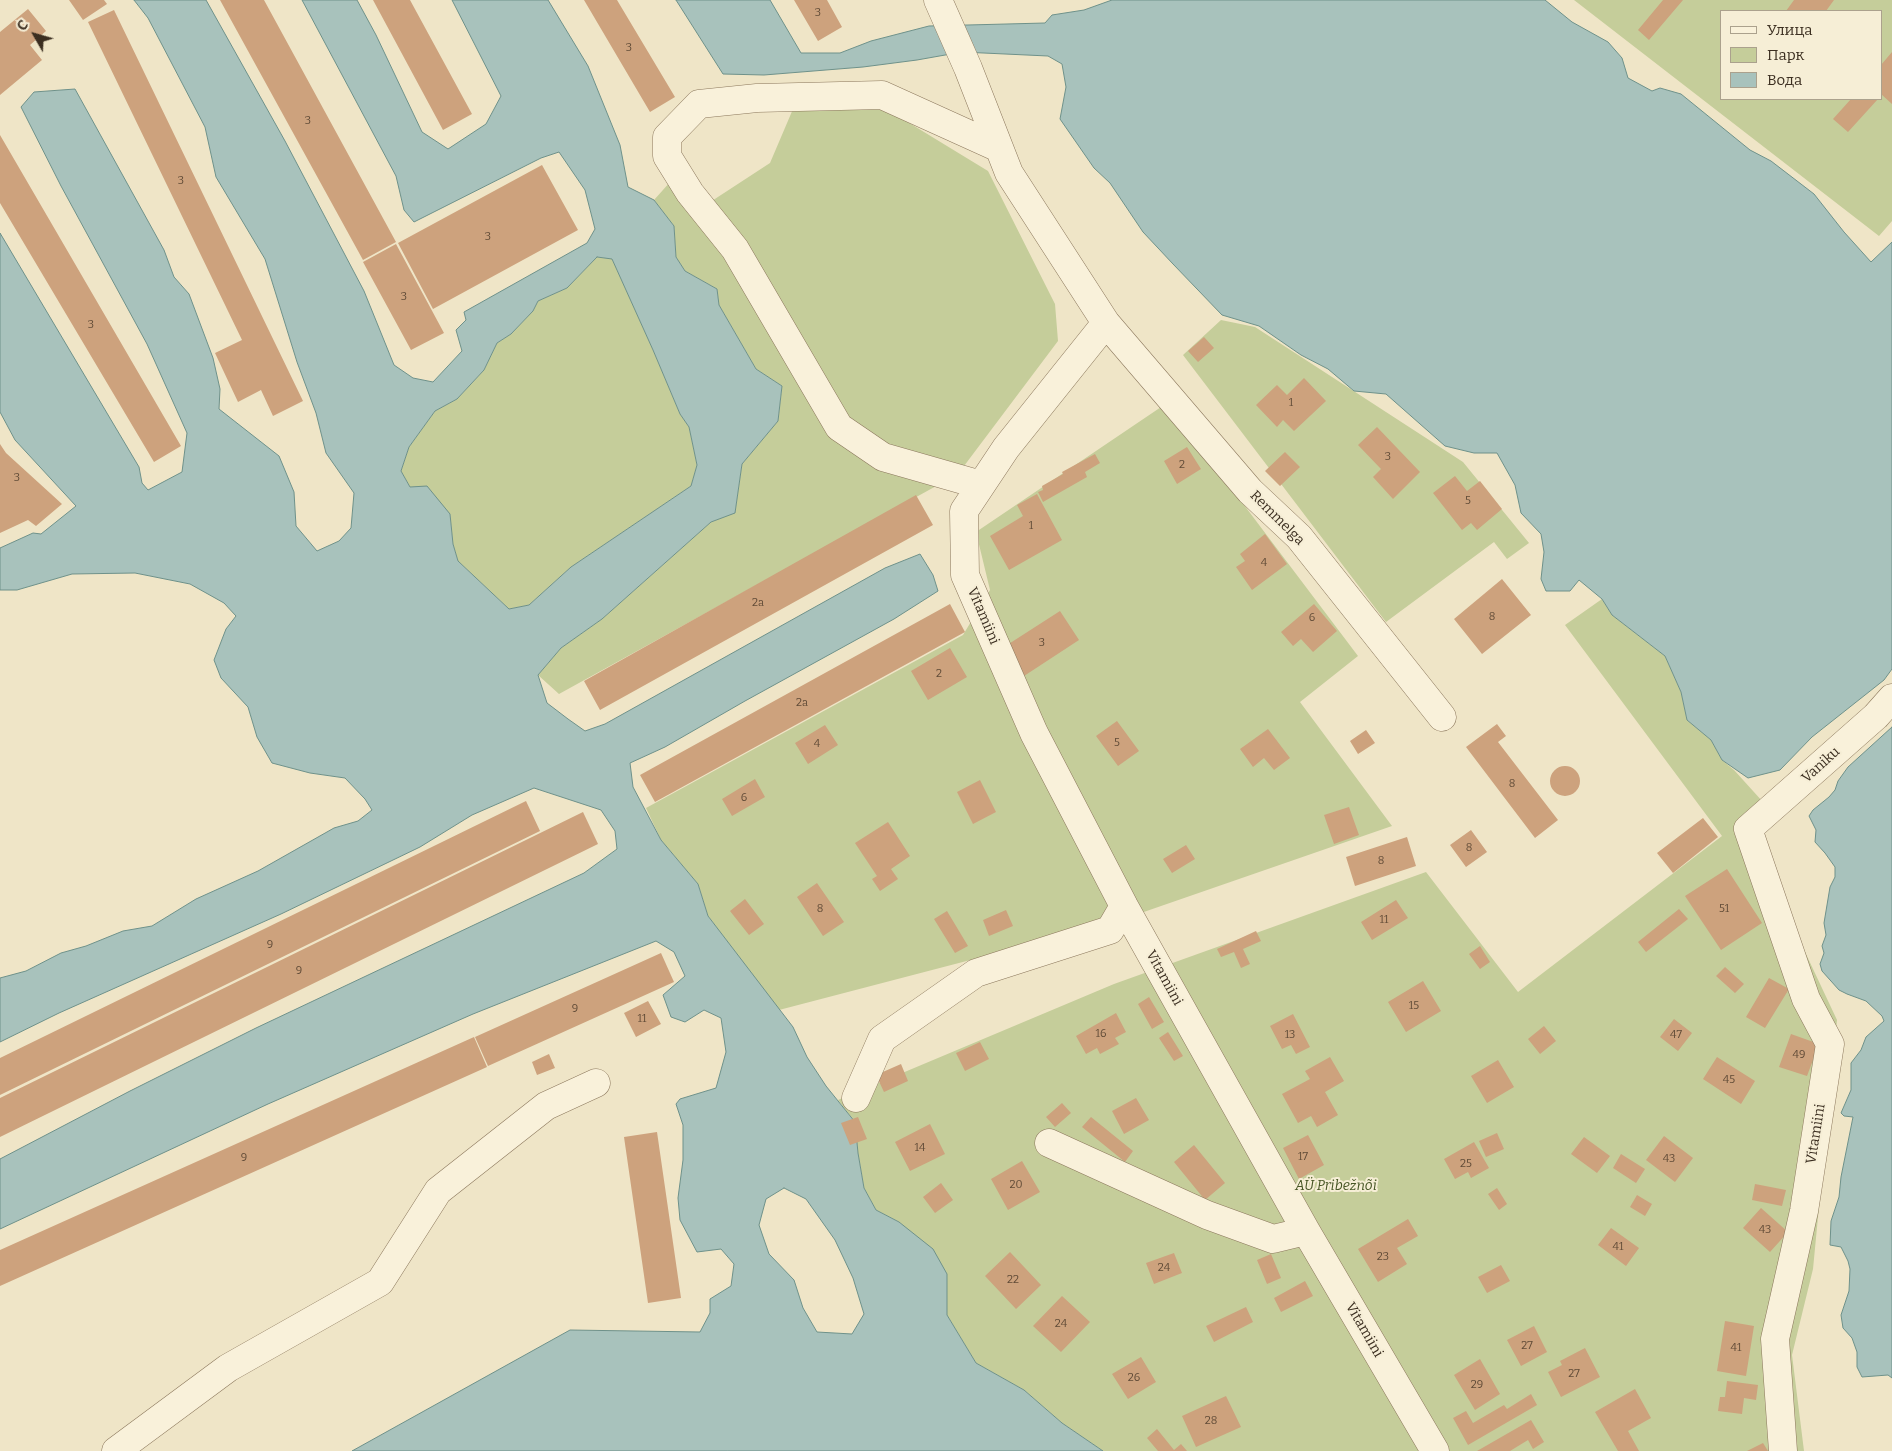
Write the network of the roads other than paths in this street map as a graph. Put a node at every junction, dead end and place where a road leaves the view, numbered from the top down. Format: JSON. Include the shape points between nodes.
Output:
{"nodes":[{"id":1,"x":940,"y":6,"type":"edge"},
{"id":2,"x":1000,"y":148,"type":"junction"},
{"id":3,"x":1106,"y":323,"type":"junction"},
{"id":4,"x":981,"y":485,"type":"junction"},
{"id":5,"x":1892,"y":698,"type":"edge"},
{"id":6,"x":1442,"y":717,"type":"dead end"},
{"id":7,"x":1748,"y":829,"type":"joint"},
{"id":8,"x":1124,"y":906,"type":"junction"},
{"id":9,"x":596,"y":1083,"type":"dead end"},
{"id":10,"x":856,"y":1098,"type":"dead end"},
{"id":11,"x":1049,"y":1143,"type":"dead end"},
{"id":12,"x":1306,"y":1231,"type":"junction"},
{"id":13,"x":116,"y":1451,"type":"edge"},
{"id":14,"x":1435,"y":1451,"type":"edge"},
{"id":15,"x":1783,"y":1451,"type":"edge"}],
"edges":[{"from":1,"to":2,"type":"street","name":"Remmelga"},
{"from":2,"to":3,"type":"street","name":"Remmelga","via":[[1010,173]]},
{"from":2,"to":4,"type":"street","via":[[882,95],[757,98],[699,104],[667,137],[667,156],[690,193],[735,249],[839,427],[883,457]]},
{"from":3,"to":4,"type":"street","name":"Vitamiini","via":[[1006,448]]},
{"from":3,"to":6,"type":"street","name":"Remmelga","via":[[1250,491],[1298,537]]},
{"from":4,"to":8,"type":"street","name":"Vitamiini","via":[[964,511],[965,575],[1034,733]]},
{"from":5,"to":7,"type":"street","name":"Vaniku","via":[[1876,716]]},
{"from":7,"to":15,"type":"street","name":"Vitamiini","via":[[1806,999],[1830,1044],[1804,1211],[1775,1339]]},
{"from":8,"to":10,"type":"street","via":[[1110,930],[976,973],[882,1039]]},
{"from":8,"to":12,"type":"street","name":"Vitamiini"},
{"from":9,"to":13,"type":"street","via":[[546,1106],[438,1191],[380,1282],[228,1368]]},
{"from":11,"to":12,"type":"street","via":[[1207,1216],[1273,1239]]},
{"from":12,"to":14,"type":"street","name":"Vitamiini"}]}
